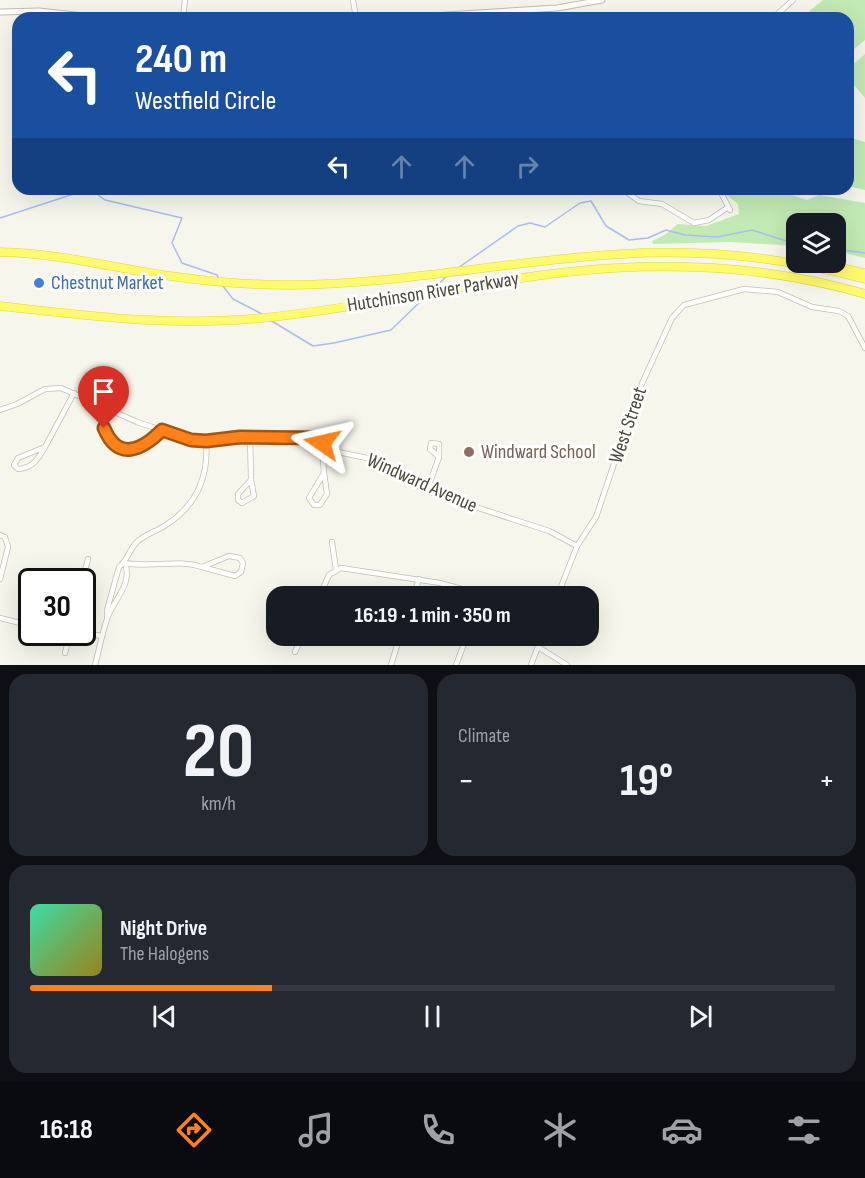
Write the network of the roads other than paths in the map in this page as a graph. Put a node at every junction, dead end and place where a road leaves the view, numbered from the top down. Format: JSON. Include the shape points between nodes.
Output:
{"nodes":[{"id":1,"x":602,"y":0,"type":"edge"},
{"id":2,"x":793,"y":0,"type":"edge"},
{"id":3,"x":593,"y":1,"type":"edge"},
{"id":4,"x":0,"y":12,"type":"edge"},
{"id":5,"x":45,"y":12,"type":"edge"},
{"id":6,"x":513,"y":12,"type":"edge"},
{"id":7,"x":780,"y":12,"type":"edge"},
{"id":8,"x":630,"y":195,"type":"edge"},
{"id":9,"x":722,"y":195,"type":"edge"},
{"id":10,"x":0,"y":252,"type":"edge"},
{"id":11,"x":768,"y":260,"type":"junction"},
{"id":12,"x":786,"y":261,"type":"edge"},
{"id":13,"x":846,"y":269,"type":"edge"},
{"id":14,"x":865,"y":273,"type":"edge"},
{"id":15,"x":865,"y":279,"type":"edge"},
{"id":16,"x":865,"y":296,"type":"edge"},
{"id":17,"x":0,"y":306,"type":"edge"},
{"id":18,"x":865,"y":348,"type":"edge"},
{"id":19,"x":74,"y":393,"type":"junction"},
{"id":20,"x":107,"y":407,"type":"junction"},
{"id":21,"x":0,"y":410,"type":"edge"},
{"id":22,"x":162,"y":430,"type":"junction"},
{"id":23,"x":250,"y":437,"type":"junction"},
{"id":24,"x":206,"y":441,"type":"junction"},
{"id":25,"x":45,"y":447,"type":"junction"},
{"id":26,"x":333,"y":451,"type":"dead end"},
{"id":27,"x":439,"y":456,"type":"dead end"},
{"id":28,"x":324,"y":473,"type":"junction"},
{"id":29,"x":251,"y":480,"type":"junction"},
{"id":30,"x":431,"y":490,"type":"junction"},
{"id":31,"x":0,"y":535,"type":"edge"},
{"id":32,"x":332,"y":543,"type":"dead end"},
{"id":33,"x":577,"y":546,"type":"junction"},
{"id":34,"x":88,"y":559,"type":"dead end"},
{"id":35,"x":124,"y":563,"type":"junction"},
{"id":36,"x":202,"y":567,"type":"junction"},
{"id":37,"x":86,"y":568,"type":"edge"},
{"id":38,"x":336,"y":570,"type":"junction"},
{"id":39,"x":0,"y":579,"type":"edge"},
{"id":40,"x":419,"y":579,"type":"junction"},
{"id":41,"x":324,"y":586,"type":"edge"},
{"id":42,"x":417,"y":586,"type":"edge"},
{"id":43,"x":445,"y":586,"type":"edge"},
{"id":44,"x":561,"y":586,"type":"edge"},
{"id":45,"x":108,"y":616,"type":"junction"},
{"id":46,"x":0,"y":618,"type":"edge"},
{"id":47,"x":18,"y":622,"type":"edge"},
{"id":48,"x":96,"y":635,"type":"edge"},
{"id":49,"x":102,"y":636,"type":"junction"},
{"id":50,"x":67,"y":646,"type":"edge"},
{"id":51,"x":298,"y":646,"type":"edge"},
{"id":52,"x":397,"y":646,"type":"edge"},
{"id":53,"x":463,"y":646,"type":"edge"},
{"id":54,"x":538,"y":647,"type":"joint"},
{"id":55,"x":295,"y":652,"type":"dead end"},
{"id":56,"x":65,"y":653,"type":"dead end"},
{"id":57,"x":95,"y":665,"type":"edge"},
{"id":58,"x":391,"y":665,"type":"edge"},
{"id":59,"x":456,"y":665,"type":"edge"},
{"id":60,"x":531,"y":665,"type":"edge"},
{"id":61,"x":567,"y":665,"type":"edge"}],
"edges":[{"from":1,"to":3,"type":"street"},
{"from":2,"to":7,"type":"street"},
{"from":3,"to":6,"type":"street"},
{"from":4,"to":5,"type":"street"},
{"from":8,"to":9,"type":"street","via":[[639,201],[662,204],[694,223],[710,220],[728,209]]},
{"from":10,"to":11,"type":"highway","name":"Hutchinson River Parkway","via":[[45,255],[200,280],[325,284],[623,254],[682,253]]},
{"from":11,"to":12,"type":"highway"},
{"from":11,"to":15,"type":"highway","name":"Hutchinson River Parkway"},
{"from":13,"to":14,"type":"highway"},
{"from":16,"to":17,"type":"highway","name":"Hutchinson River Parkway","via":[[841,287],[758,272],[659,266],[566,272],[250,319],[146,322]]},
{"from":18,"to":33,"type":"street","name":"West Street","via":[[855,326],[839,311],[812,307],[778,292],[736,291],[684,305],[672,318],[639,390],[596,517]]},
{"from":19,"to":20,"type":"street"},
{"from":19,"to":21,"type":"street","via":[[61,388],[45,389]]},
{"from":19,"to":25,"type":"street"},
{"from":20,"to":22,"type":"street"},
{"from":20,"to":22,"type":"street","via":[[104,428],[122,449],[140,449]]},
{"from":22,"to":24,"type":"street"},
{"from":23,"to":24,"type":"street"},
{"from":23,"to":28,"type":"street","via":[[315,438],[322,443]]},
{"from":23,"to":29,"type":"street"},
{"from":24,"to":35,"type":"street","via":[[205,480],[197,495],[173,521],[139,540]]},
{"from":25,"to":25,"type":"street","via":[[18,458],[14,465],[18,469],[30,466]]},
{"from":26,"to":30,"type":"street","name":"Windward Avenue","via":[[384,464]]},
{"from":27,"to":30,"type":"street","via":[[429,485]]},
{"from":28,"to":28,"type":"street","via":[[327,494],[320,505],[314,505],[310,493]]},
{"from":29,"to":29,"type":"street","via":[[254,496],[242,503],[238,494]]},
{"from":30,"to":33,"type":"street","name":"Windward Avenue","via":[[456,502],[549,531]]},
{"from":31,"to":39,"type":"street","via":[[5,537],[8,548]]},
{"from":32,"to":38,"type":"street"},
{"from":33,"to":44,"type":"street","name":"West Street"},
{"from":34,"to":37,"type":"street"},
{"from":35,"to":36,"type":"street","via":[[143,567],[183,563]]},
{"from":35,"to":45,"type":"street","via":[[119,567],[106,610]]},
{"from":35,"to":45,"type":"street","via":[[125,584]]},
{"from":36,"to":36,"type":"street","via":[[229,556],[240,558],[243,563],[241,572],[232,577]]},
{"from":38,"to":40,"type":"street"},
{"from":38,"to":41,"type":"street"},
{"from":40,"to":42,"type":"street"},
{"from":40,"to":43,"type":"street"},
{"from":45,"to":49,"type":"street"},
{"from":46,"to":47,"type":"street"},
{"from":48,"to":49,"type":"street"},
{"from":49,"to":57,"type":"street"},
{"from":50,"to":56,"type":"street"},
{"from":51,"to":55,"type":"street"},
{"from":52,"to":58,"type":"street"},
{"from":53,"to":59,"type":"street"},
{"from":54,"to":60,"type":"street"},
{"from":54,"to":61,"type":"street"}]}
